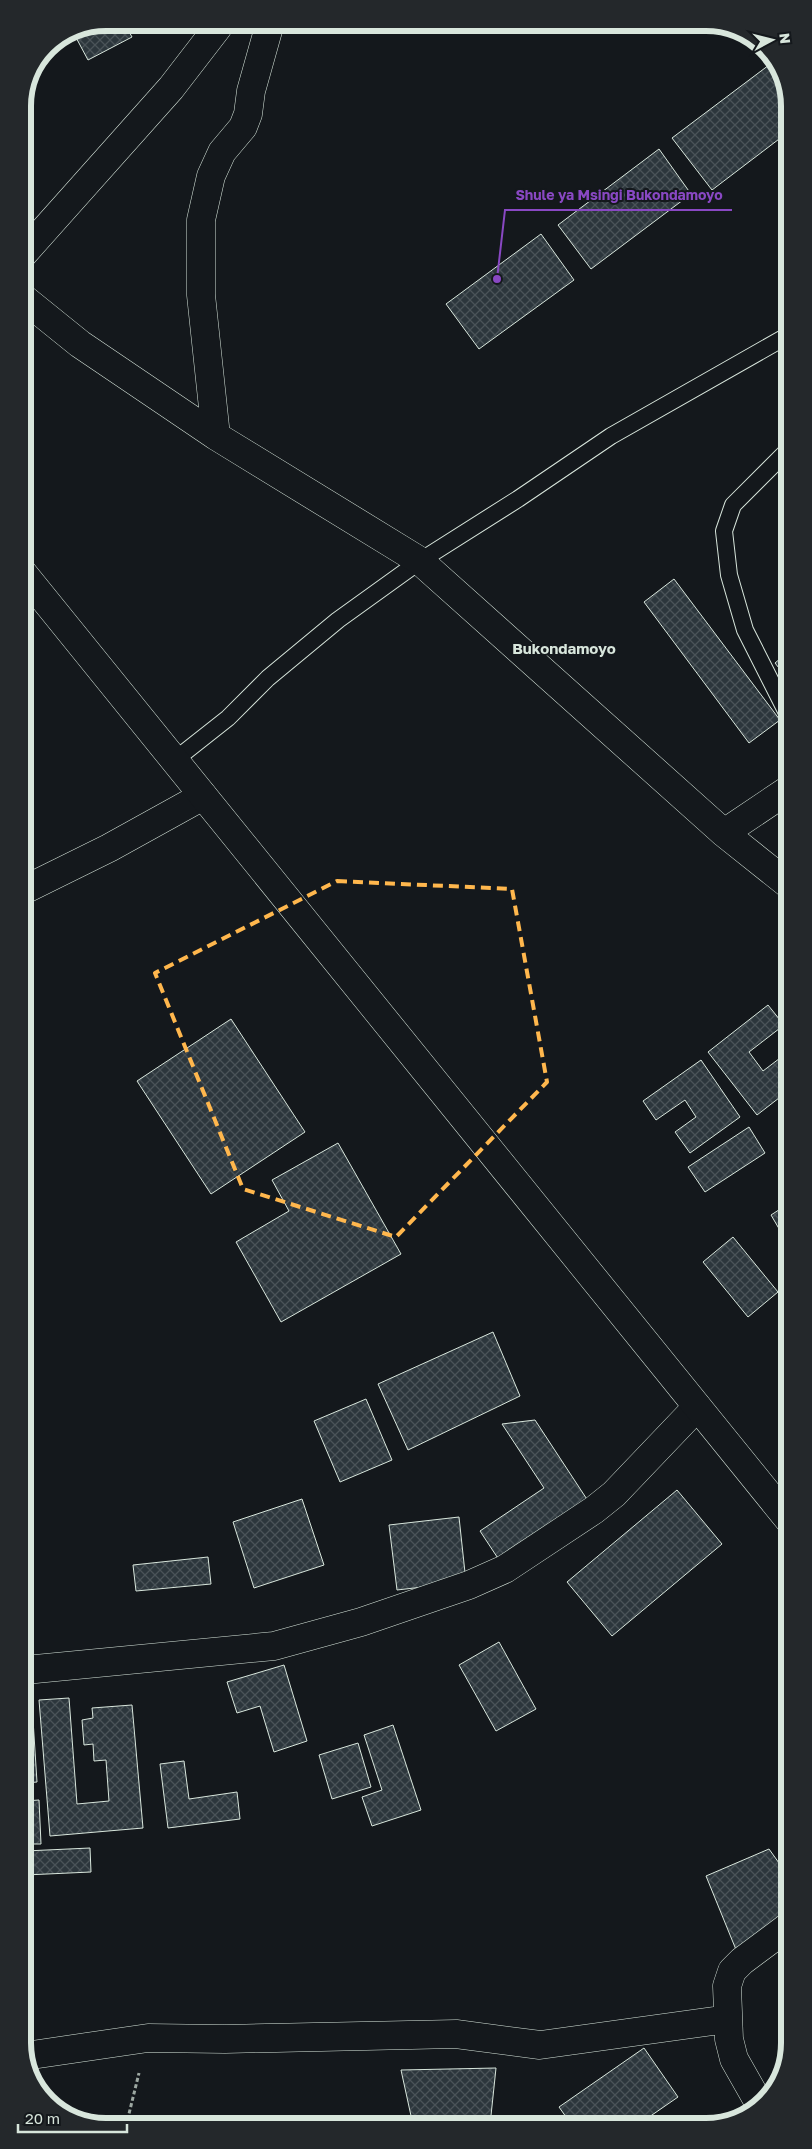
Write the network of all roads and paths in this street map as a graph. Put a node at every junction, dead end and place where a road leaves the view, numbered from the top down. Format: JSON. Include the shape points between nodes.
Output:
{"nodes":[{"id":1,"x":215,"y":31,"type":"edge"},
{"id":2,"x":268,"y":31,"type":"edge"},
{"id":3,"x":31,"y":245,"type":"edge"},
{"id":4,"x":31,"y":304,"type":"edge"},
{"id":5,"x":781,"y":339,"type":"edge"},
{"id":6,"x":216,"y":436,"type":"junction"},
{"id":7,"x":781,"y":457,"type":"edge"},
{"id":8,"x":420,"y":561,"type":"junction"},
{"id":9,"x":31,"y":583,"type":"edge"},
{"id":10,"x":781,"y":701,"type":"edge"},
{"id":11,"x":176,"y":759,"type":"junction"},
{"id":12,"x":781,"y":795,"type":"edge"},
{"id":13,"x":203,"y":796,"type":"junction"},
{"id":14,"x":724,"y":833,"type":"junction"},
{"id":15,"x":781,"y":878,"type":"edge"},
{"id":16,"x":31,"y":886,"type":"edge"},
{"id":17,"x":697,"y":1407,"type":"junction"},
{"id":18,"x":781,"y":1510,"type":"edge"},
{"id":19,"x":31,"y":1669,"type":"edge"},
{"id":20,"x":781,"y":1932,"type":"edge"},
{"id":21,"x":728,"y":2018,"type":"junction"},
{"id":22,"x":148,"y":2038,"type":"junction"},
{"id":23,"x":32,"y":2055,"type":"edge"},
{"id":24,"x":756,"y":2098,"type":"edge"},
{"id":25,"x":128,"y":2118,"type":"edge"}],
"edges":[{"from":1,"to":3,"type":"street","via":[[171,88]]},
{"from":2,"to":6,"type":"street","via":[[250,91],[248,114],[243,127],[222,152],[211,176],[201,220],[201,295]]},
{"from":4,"to":6,"type":"street","via":[[80,344]]},
{"from":5,"to":8,"type":"lane","via":[[611,436]]},
{"from":6,"to":8,"type":"street"},
{"from":7,"to":10,"type":"lane","via":[[733,505],[724,531],[728,575],[745,630]]},
{"from":8,"to":11,"type":"lane","via":[[338,620],[268,678],[228,718]]},
{"from":8,"to":14,"type":"street"},
{"from":9,"to":11,"type":"street"},
{"from":11,"to":13,"type":"street"},
{"from":12,"to":14,"type":"street"},
{"from":13,"to":16,"type":"street"},
{"from":13,"to":17,"type":"street"},
{"from":14,"to":15,"type":"street"},
{"from":17,"to":18,"type":"street"},
{"from":17,"to":19,"type":"street","via":[[608,1499],[505,1569],[469,1585],[361,1622],[274,1646]]},
{"from":20,"to":21,"type":"street","via":[[732,1971],[727,1986]]},
{"from":21,"to":22,"type":"street","via":[[540,2045],[456,2034]]},
{"from":21,"to":24,"type":"street","via":[[734,2059]]},
{"from":22,"to":23,"type":"street"},
{"from":22,"to":25,"type":"path"}]}
